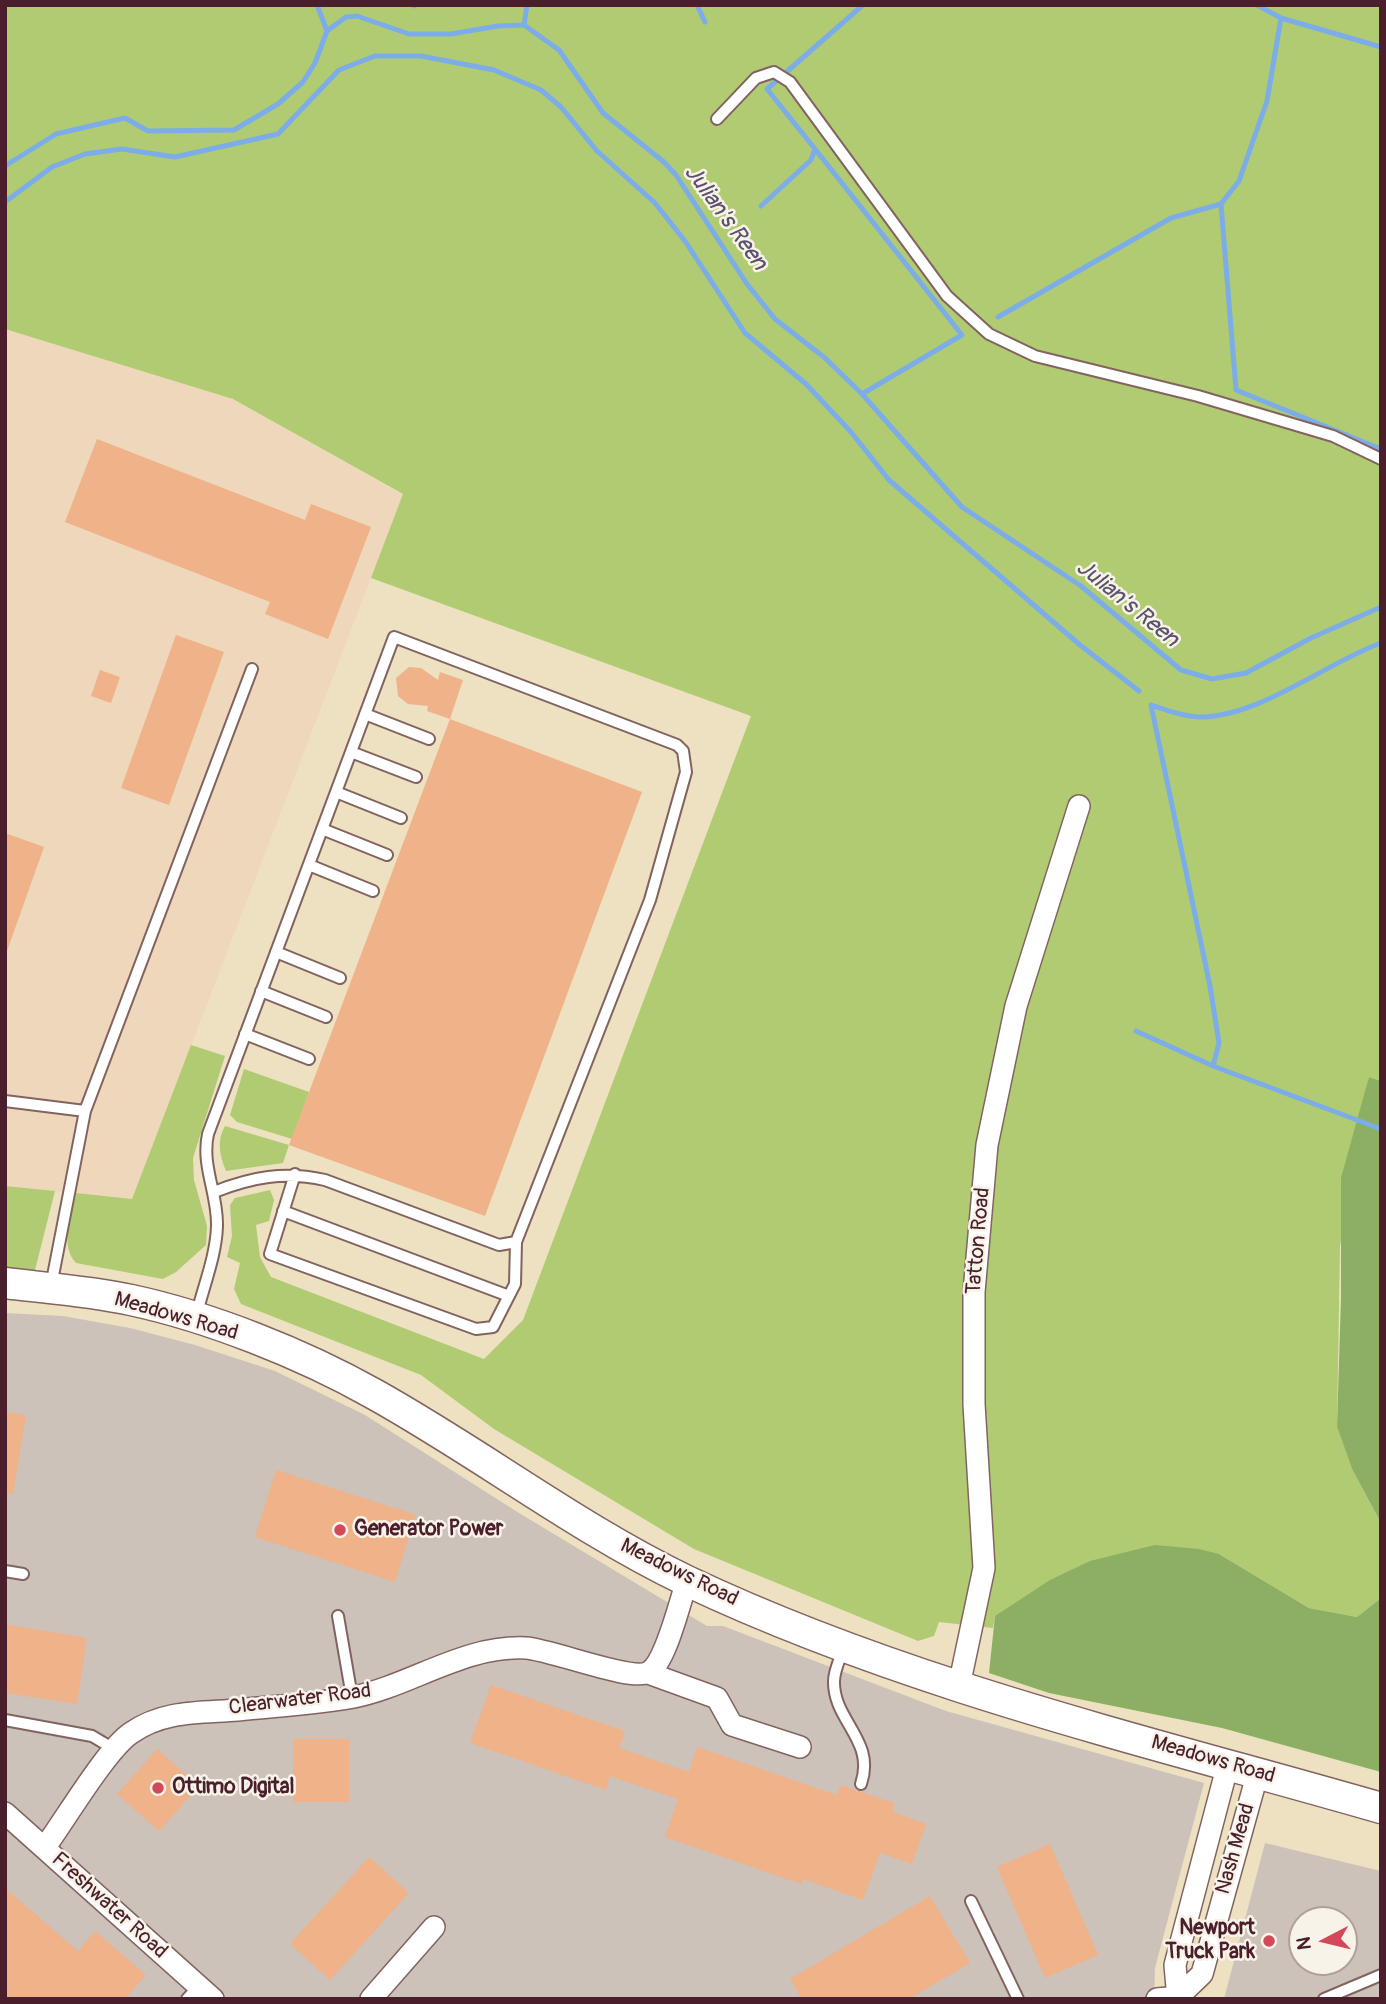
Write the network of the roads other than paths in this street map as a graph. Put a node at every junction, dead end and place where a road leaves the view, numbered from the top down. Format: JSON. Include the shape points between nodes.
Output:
{"nodes":[{"id":1,"x":717,"y":119,"type":"dead end"},
{"id":2,"x":1381,"y":459,"type":"edge"},
{"id":3,"x":252,"y":668,"type":"dead end"},
{"id":4,"x":365,"y":714,"type":"junction"},
{"id":5,"x":429,"y":739,"type":"dead end"},
{"id":6,"x":351,"y":752,"type":"junction"},
{"id":7,"x":416,"y":777,"type":"dead end"},
{"id":8,"x":336,"y":792,"type":"junction"},
{"id":9,"x":1079,"y":806,"type":"dead end"},
{"id":10,"x":401,"y":818,"type":"dead end"},
{"id":11,"x":322,"y":829,"type":"junction"},
{"id":12,"x":387,"y":855,"type":"dead end"},
{"id":13,"x":309,"y":865,"type":"junction"},
{"id":14,"x":373,"y":891,"type":"dead end"},
{"id":15,"x":276,"y":952,"type":"junction"},
{"id":16,"x":340,"y":978,"type":"dead end"},
{"id":17,"x":261,"y":991,"type":"junction"},
{"id":18,"x":326,"y":1017,"type":"dead end"},
{"id":19,"x":245,"y":1034,"type":"junction"},
{"id":20,"x":309,"y":1059,"type":"dead end"},
{"id":21,"x":5,"y":1101,"type":"edge"},
{"id":22,"x":85,"y":1111,"type":"junction"},
{"id":23,"x":295,"y":1174,"type":"junction"},
{"id":24,"x":214,"y":1192,"type":"junction"},
{"id":25,"x":283,"y":1211,"type":"junction"},
{"id":26,"x":516,"y":1242,"type":"junction"},
{"id":27,"x":5,"y":1283,"type":"edge"},
{"id":28,"x":50,"y":1289,"type":"junction"},
{"id":29,"x":509,"y":1296,"type":"junction"},
{"id":30,"x":196,"y":1319,"type":"junction"},
{"id":31,"x":5,"y":1571,"type":"edge"},
{"id":32,"x":23,"y":1574,"type":"dead end"},
{"id":33,"x":687,"y":1581,"type":"junction"},
{"id":34,"x":338,"y":1616,"type":"dead end"},
{"id":35,"x":844,"y":1647,"type":"junction"},
{"id":36,"x":648,"y":1673,"type":"junction"},
{"id":37,"x":959,"y":1686,"type":"junction"},
{"id":38,"x":352,"y":1697,"type":"junction"},
{"id":39,"x":5,"y":1720,"type":"edge"},
{"id":40,"x":800,"y":1746,"type":"dead end"},
{"id":41,"x":114,"y":1749,"type":"junction"},
{"id":42,"x":1228,"y":1764,"type":"junction"},
{"id":43,"x":1258,"y":1772,"type":"junction"},
{"id":44,"x":862,"y":1784,"type":"dead end"},
{"id":45,"x":1381,"y":1808,"type":"edge"},
{"id":46,"x":5,"y":1813,"type":"edge"},
{"id":47,"x":45,"y":1847,"type":"junction"},
{"id":48,"x":971,"y":1901,"type":"dead end"},
{"id":49,"x":434,"y":1927,"type":"dead end"},
{"id":50,"x":1381,"y":1975,"type":"edge"},
{"id":51,"x":199,"y":1995,"type":"edge"},
{"id":52,"x":1171,"y":1998,"type":"edge"},
{"id":53,"x":371,"y":1999,"type":"edge"},
{"id":54,"x":1018,"y":1999,"type":"edge"},
{"id":55,"x":1324,"y":1999,"type":"edge"}],
"edges":[{"from":1,"to":2,"type":"lane","via":[[756,78],[774,72],[790,82],[947,296],[989,334],[1035,356],[1198,396],[1333,436]]},
{"from":3,"to":22,"type":"lane"},
{"from":4,"to":5,"type":"lane"},
{"from":4,"to":6,"type":"lane"},
{"from":4,"to":26,"type":"lane","via":[[394,637],[683,751],[684,780],[649,900]]},
{"from":6,"to":7,"type":"lane"},
{"from":6,"to":8,"type":"lane"},
{"from":8,"to":10,"type":"lane"},
{"from":8,"to":11,"type":"lane"},
{"from":9,"to":37,"type":"street","name":"Tatton Road","via":[[1016,1006],[988,1144],[974,1306],[974,1404],[985,1568]]},
{"from":11,"to":12,"type":"lane"},
{"from":11,"to":13,"type":"lane"},
{"from":13,"to":14,"type":"lane"},
{"from":13,"to":15,"type":"lane"},
{"from":15,"to":16,"type":"lane"},
{"from":15,"to":17,"type":"lane"},
{"from":17,"to":18,"type":"lane"},
{"from":17,"to":19,"type":"lane"},
{"from":19,"to":20,"type":"lane"},
{"from":19,"to":24,"type":"lane","via":[[207,1141],[206,1161]]},
{"from":21,"to":22,"type":"lane"},
{"from":22,"to":28,"type":"lane"},
{"from":23,"to":24,"type":"lane","via":[[235,1183]]},
{"from":23,"to":25,"type":"lane"},
{"from":23,"to":26,"type":"lane","via":[[325,1180],[499,1245]]},
{"from":24,"to":30,"type":"lane","via":[[216,1239]]},
{"from":25,"to":29,"type":"lane"},
{"from":25,"to":29,"type":"lane","via":[[270,1254],[357,1287],[476,1329],[493,1327]]},
{"from":26,"to":29,"type":"lane","via":[[515,1284]]},
{"from":27,"to":28,"type":"street","name":"Meadows Road"},
{"from":28,"to":30,"type":"street","name":"Meadows Road","via":[[131,1300]]},
{"from":30,"to":33,"type":"street","name":"Meadows Road","via":[[284,1349],[374,1394],[527,1491]]},
{"from":31,"to":32,"type":"lane"},
{"from":33,"to":35,"type":"street","name":"Meadows Road"},
{"from":33,"to":36,"type":"street","via":[[659,1662]]},
{"from":34,"to":38,"type":"lane"},
{"from":35,"to":37,"type":"street","name":"Meadows Road"},
{"from":35,"to":44,"type":"lane","via":[[834,1681],[839,1704],[867,1760]]},
{"from":36,"to":38,"type":"street","name":"Clearwater Road","via":[[632,1676],[553,1651],[524,1648],[460,1659]]},
{"from":36,"to":40,"type":"street","name":"Clearwater Road","via":[[717,1698],[732,1725]]},
{"from":37,"to":42,"type":"street","name":"Meadows Road"},
{"from":38,"to":41,"type":"street","name":"Clearwater Road","via":[[193,1710],[163,1717],[130,1733]]},
{"from":39,"to":41,"type":"lane","via":[[92,1736]]},
{"from":41,"to":47,"type":"street","name":"Clearwater Road"},
{"from":42,"to":43,"type":"street","name":"Meadows Road"},
{"from":42,"to":52,"type":"street","name":"Nash Mead","via":[[1175,1965]]},
{"from":43,"to":45,"type":"street","name":"Meadows Road"},
{"from":43,"to":52,"type":"street","name":"Nash Mead","via":[[1202,1974]]},
{"from":46,"to":47,"type":"street","name":"Freshwater Road"},
{"from":47,"to":51,"type":"street","name":"Freshwater Road"},
{"from":48,"to":54,"type":"lane"},
{"from":49,"to":53,"type":"street"},
{"from":50,"to":55,"type":"lane"}]}
